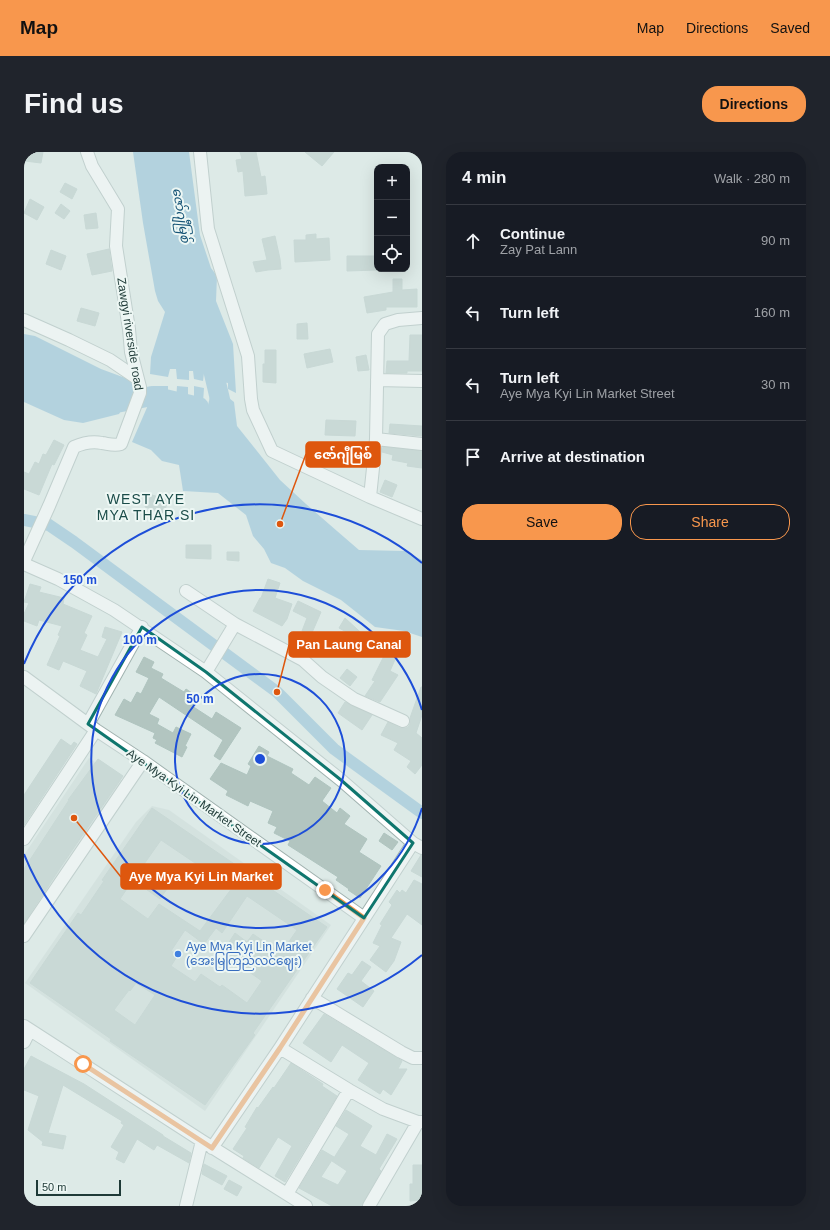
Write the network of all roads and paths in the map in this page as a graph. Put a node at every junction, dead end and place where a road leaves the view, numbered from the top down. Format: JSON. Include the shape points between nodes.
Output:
{"nodes":[{"id":1,"x":87,"y":152,"type":"edge"},
{"id":2,"x":200,"y":152,"type":"edge"},
{"id":3,"x":422,"y":318,"type":"edge"},
{"id":4,"x":24,"y":320,"type":"edge"},
{"id":5,"x":138,"y":379,"type":"junction"},
{"id":6,"x":377,"y":380,"type":"junction"},
{"id":7,"x":422,"y":381,"type":"edge"},
{"id":8,"x":376,"y":439,"type":"junction"},
{"id":9,"x":422,"y":444,"type":"edge"},
{"id":10,"x":370,"y":497,"type":"junction"},
{"id":11,"x":422,"y":519,"type":"edge"},
{"id":12,"x":24,"y":561,"type":"edge"},
{"id":13,"x":24,"y":564,"type":"edge"},
{"id":14,"x":186,"y":591,"type":"dead end"},
{"id":15,"x":235,"y":624,"type":"junction"},
{"id":16,"x":142,"y":627,"type":"junction"},
{"id":17,"x":206,"y":672,"type":"junction"},
{"id":18,"x":24,"y":677,"type":"edge"},
{"id":19,"x":403,"y":721,"type":"dead end"},
{"id":20,"x":92,"y":727,"type":"junction"},
{"id":21,"x":143,"y":761,"type":"junction"},
{"id":22,"x":24,"y":839,"type":"edge"},
{"id":23,"x":418,"y":846,"type":"edge"},
{"id":24,"x":364,"y":918,"type":"junction"},
{"id":25,"x":24,"y":936,"type":"edge"},
{"id":26,"x":312,"y":998,"type":"junction"},
{"id":27,"x":27,"y":1028,"type":"edge"},
{"id":28,"x":24,"y":1042,"type":"edge"},
{"id":29,"x":280,"y":1048,"type":"junction"},
{"id":30,"x":422,"y":1058,"type":"edge"},
{"id":31,"x":349,"y":1090,"type":"junction"},
{"id":32,"x":420,"y":1122,"type":"edge"},
{"id":33,"x":202,"y":1141,"type":"junction"},
{"id":34,"x":212,"y":1148,"type":"junction"},
{"id":35,"x":287,"y":1194,"type":"junction"},
{"id":36,"x":186,"y":1206,"type":"edge"},
{"id":37,"x":306,"y":1206,"type":"edge"},
{"id":38,"x":369,"y":1206,"type":"edge"}],
"edges":[{"from":1,"to":5,"type":"street","name":"Zawgyi riverside road","via":[[92,166],[118,209],[116,246],[131,352]]},
{"from":2,"to":10,"type":"street","via":[[208,229],[248,356],[253,410],[272,451]]},
{"from":3,"to":6,"type":"street","via":[[385,324],[378,334]]},
{"from":4,"to":5,"type":"street","via":[[110,360]]},
{"from":5,"to":12,"type":"street","name":"Zawgyi riverside road","via":[[140,393],[121,444],[115,446],[85,442],[74,448]]},
{"from":6,"to":7,"type":"street"},
{"from":6,"to":8,"type":"street"},
{"from":8,"to":9,"type":"street"},
{"from":8,"to":10,"type":"street"},
{"from":10,"to":11,"type":"street"},
{"from":13,"to":16,"type":"street","via":[[58,579]]},
{"from":14,"to":15,"type":"street"},
{"from":15,"to":17,"type":"street"},
{"from":15,"to":19,"type":"street","via":[[303,660],[354,699]]},
{"from":16,"to":17,"type":"street"},
{"from":16,"to":20,"type":"street"},
{"from":17,"to":23,"type":"street","via":[[341,780]]},
{"from":18,"to":20,"type":"street","name":"Aye Mya Kyi Lin Market Street"},
{"from":20,"to":21,"type":"street","name":"Aye Mya Kyi Lin Market Street"},
{"from":20,"to":22,"type":"street"},
{"from":21,"to":24,"type":"street","name":"Aye Mya Kyi Lin Market Street"},
{"from":21,"to":25,"type":"street"},
{"from":23,"to":24,"type":"street"},
{"from":24,"to":26,"type":"street"},
{"from":26,"to":29,"type":"street"},
{"from":26,"to":30,"type":"street","via":[[401,1052],[413,1058]]},
{"from":27,"to":28,"type":"street"},
{"from":27,"to":33,"type":"street"},
{"from":29,"to":31,"type":"street"},
{"from":29,"to":34,"type":"street"},
{"from":31,"to":32,"type":"street","via":[[383,1108]]},
{"from":31,"to":35,"type":"street"},
{"from":32,"to":38,"type":"street"},
{"from":33,"to":34,"type":"street"},
{"from":33,"to":36,"type":"street"},
{"from":34,"to":35,"type":"street"},
{"from":35,"to":37,"type":"street"}]}
